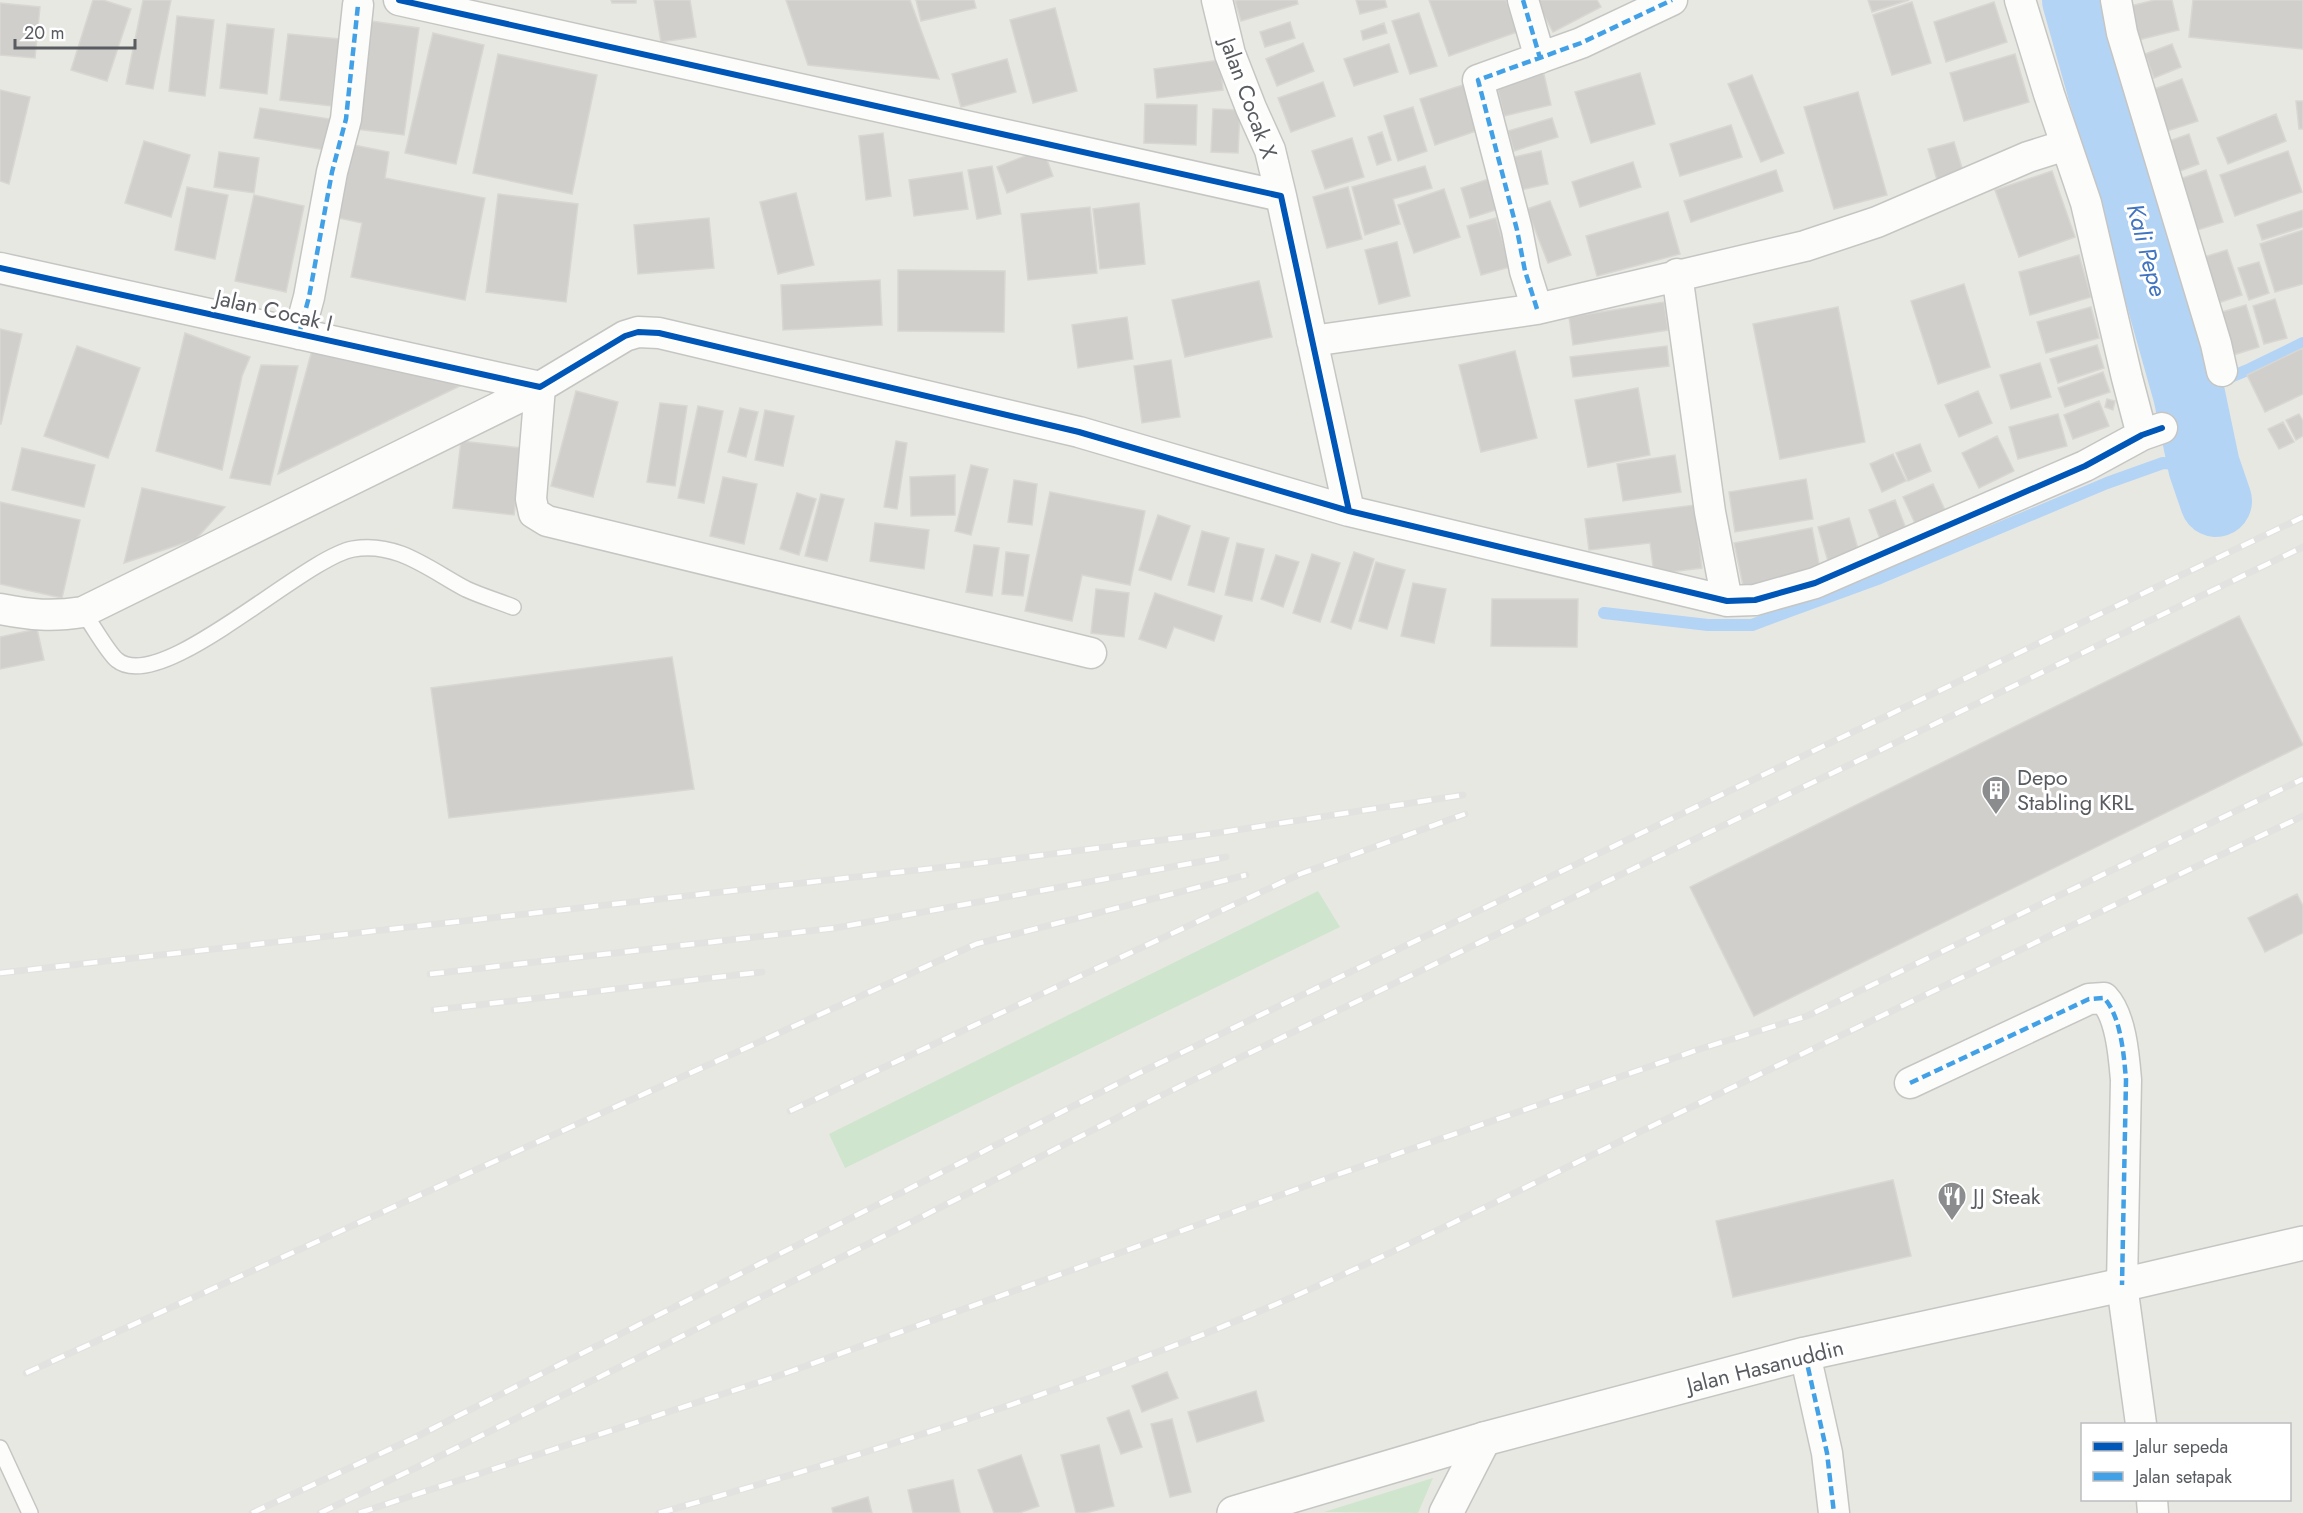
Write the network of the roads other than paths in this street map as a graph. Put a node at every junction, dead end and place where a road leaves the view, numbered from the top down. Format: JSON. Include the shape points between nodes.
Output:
{"nodes":[{"id":1,"x":387,"y":0,"type":"edge"},
{"id":2,"x":400,"y":0,"type":"edge"},
{"id":3,"x":1217,"y":0,"type":"edge"},
{"id":4,"x":1523,"y":0,"type":"edge"},
{"id":5,"x":1672,"y":0,"type":"edge"},
{"id":6,"x":2020,"y":0,"type":"edge"},
{"id":7,"x":2116,"y":0,"type":"edge"},
{"id":8,"x":345,"y":2,"type":"edge"},
{"id":9,"x":1540,"y":58,"type":"junction"},
{"id":10,"x":2066,"y":145,"type":"junction"},
{"id":11,"x":1281,"y":196,"type":"junction"},
{"id":12,"x":0,"y":268,"type":"edge"},
{"id":13,"x":1677,"y":274,"type":"junction"},
{"id":14,"x":1537,"y":309,"type":"junction"},
{"id":15,"x":299,"y":334,"type":"junction"},
{"id":16,"x":1312,"y":341,"type":"junction"},
{"id":17,"x":2222,"y":371,"type":"dead end"},
{"id":18,"x":540,"y":387,"type":"junction"},
{"id":19,"x":1349,"y":511,"type":"junction"},
{"id":20,"x":1727,"y":601,"type":"junction"},
{"id":21,"x":513,"y":607,"type":"dead end"},
{"id":22,"x":0,"y":609,"type":"edge"},
{"id":23,"x":87,"y":618,"type":"junction"},
{"id":24,"x":1091,"y":653,"type":"dead end"},
{"id":25,"x":1910,"y":1083,"type":"dead end"},
{"id":26,"x":2303,"y":1243,"type":"edge"},
{"id":27,"x":2122,"y":1285,"type":"junction"},
{"id":28,"x":1805,"y":1354,"type":"junction"},
{"id":29,"x":2141,"y":1423,"type":"edge"},
{"id":30,"x":1484,"y":1439,"type":"junction"},
{"id":31,"x":0,"y":1448,"type":"edge"},
{"id":32,"x":1279,"y":1507,"type":"edge"},
{"id":33,"x":30,"y":1513,"type":"edge"},
{"id":34,"x":1234,"y":1513,"type":"edge"},
{"id":35,"x":1446,"y":1513,"type":"edge"},
{"id":36,"x":1834,"y":1513,"type":"edge"}],
"edges":[{"from":1,"to":8,"type":"street"},
{"from":2,"to":11,"type":"street"},
{"from":3,"to":11,"type":"street","name":"Jalan Cocak X","via":[[1230,54],[1270,150]]},
{"from":4,"to":9,"type":"street"},
{"from":5,"to":9,"type":"street"},
{"from":6,"to":10,"type":"street"},
{"from":7,"to":17,"type":"street","via":[[2122,33]]},
{"from":8,"to":15,"type":"street","via":[[346,119]]},
{"from":9,"to":14,"type":"street","via":[[1478,81]]},
{"from":10,"to":13,"type":"street","via":[[2028,157],[1876,222],[1805,246]]},
{"from":10,"to":20,"type":"street","via":[[2086,203],[2127,378],[2152,432],[2085,466],[1815,584],[1755,600]]},
{"from":11,"to":16,"type":"street","name":"Jalan Cocak X"},
{"from":12,"to":15,"type":"street","name":"Jalan Cocak I"},
{"from":13,"to":14,"type":"street"},
{"from":13,"to":20,"type":"street","via":[[1710,512]]},
{"from":14,"to":16,"type":"street"},
{"from":15,"to":18,"type":"street","name":"Jalan Cocak I"},
{"from":16,"to":19,"type":"street","name":"Jalan Cocak X"},
{"from":18,"to":19,"type":"street","via":[[625,336],[659,333],[1078,432]]},
{"from":18,"to":23,"type":"street"},
{"from":18,"to":24,"type":"street","via":[[531,499],[534,513],[547,521]]},
{"from":19,"to":20,"type":"street"},
{"from":21,"to":23,"type":"lane","via":[[466,589],[398,552],[371,547],[351,549],[323,561],[231,623],[174,656],[146,667],[129,666],[117,660]]},
{"from":22,"to":23,"type":"street"},
{"from":25,"to":27,"type":"street","via":[[2089,999],[2104,998],[2118,1031],[2126,1080]]},
{"from":26,"to":27,"type":"main road","name":"Jalan Hasanuddin"},
{"from":27,"to":28,"type":"main road","name":"Jalan Hasanuddin"},
{"from":27,"to":29,"type":"street"},
{"from":28,"to":30,"type":"main road","name":"Jalan Hasanuddin"},
{"from":28,"to":36,"type":"street","via":[[1826,1443]]},
{"from":30,"to":32,"type":"main road","name":"Jalan Hasanuddin"},
{"from":30,"to":35,"type":"main road"},
{"from":31,"to":33,"type":"lane"},
{"from":32,"to":34,"type":"main road","name":"Jalan Hasanuddin"}]}
